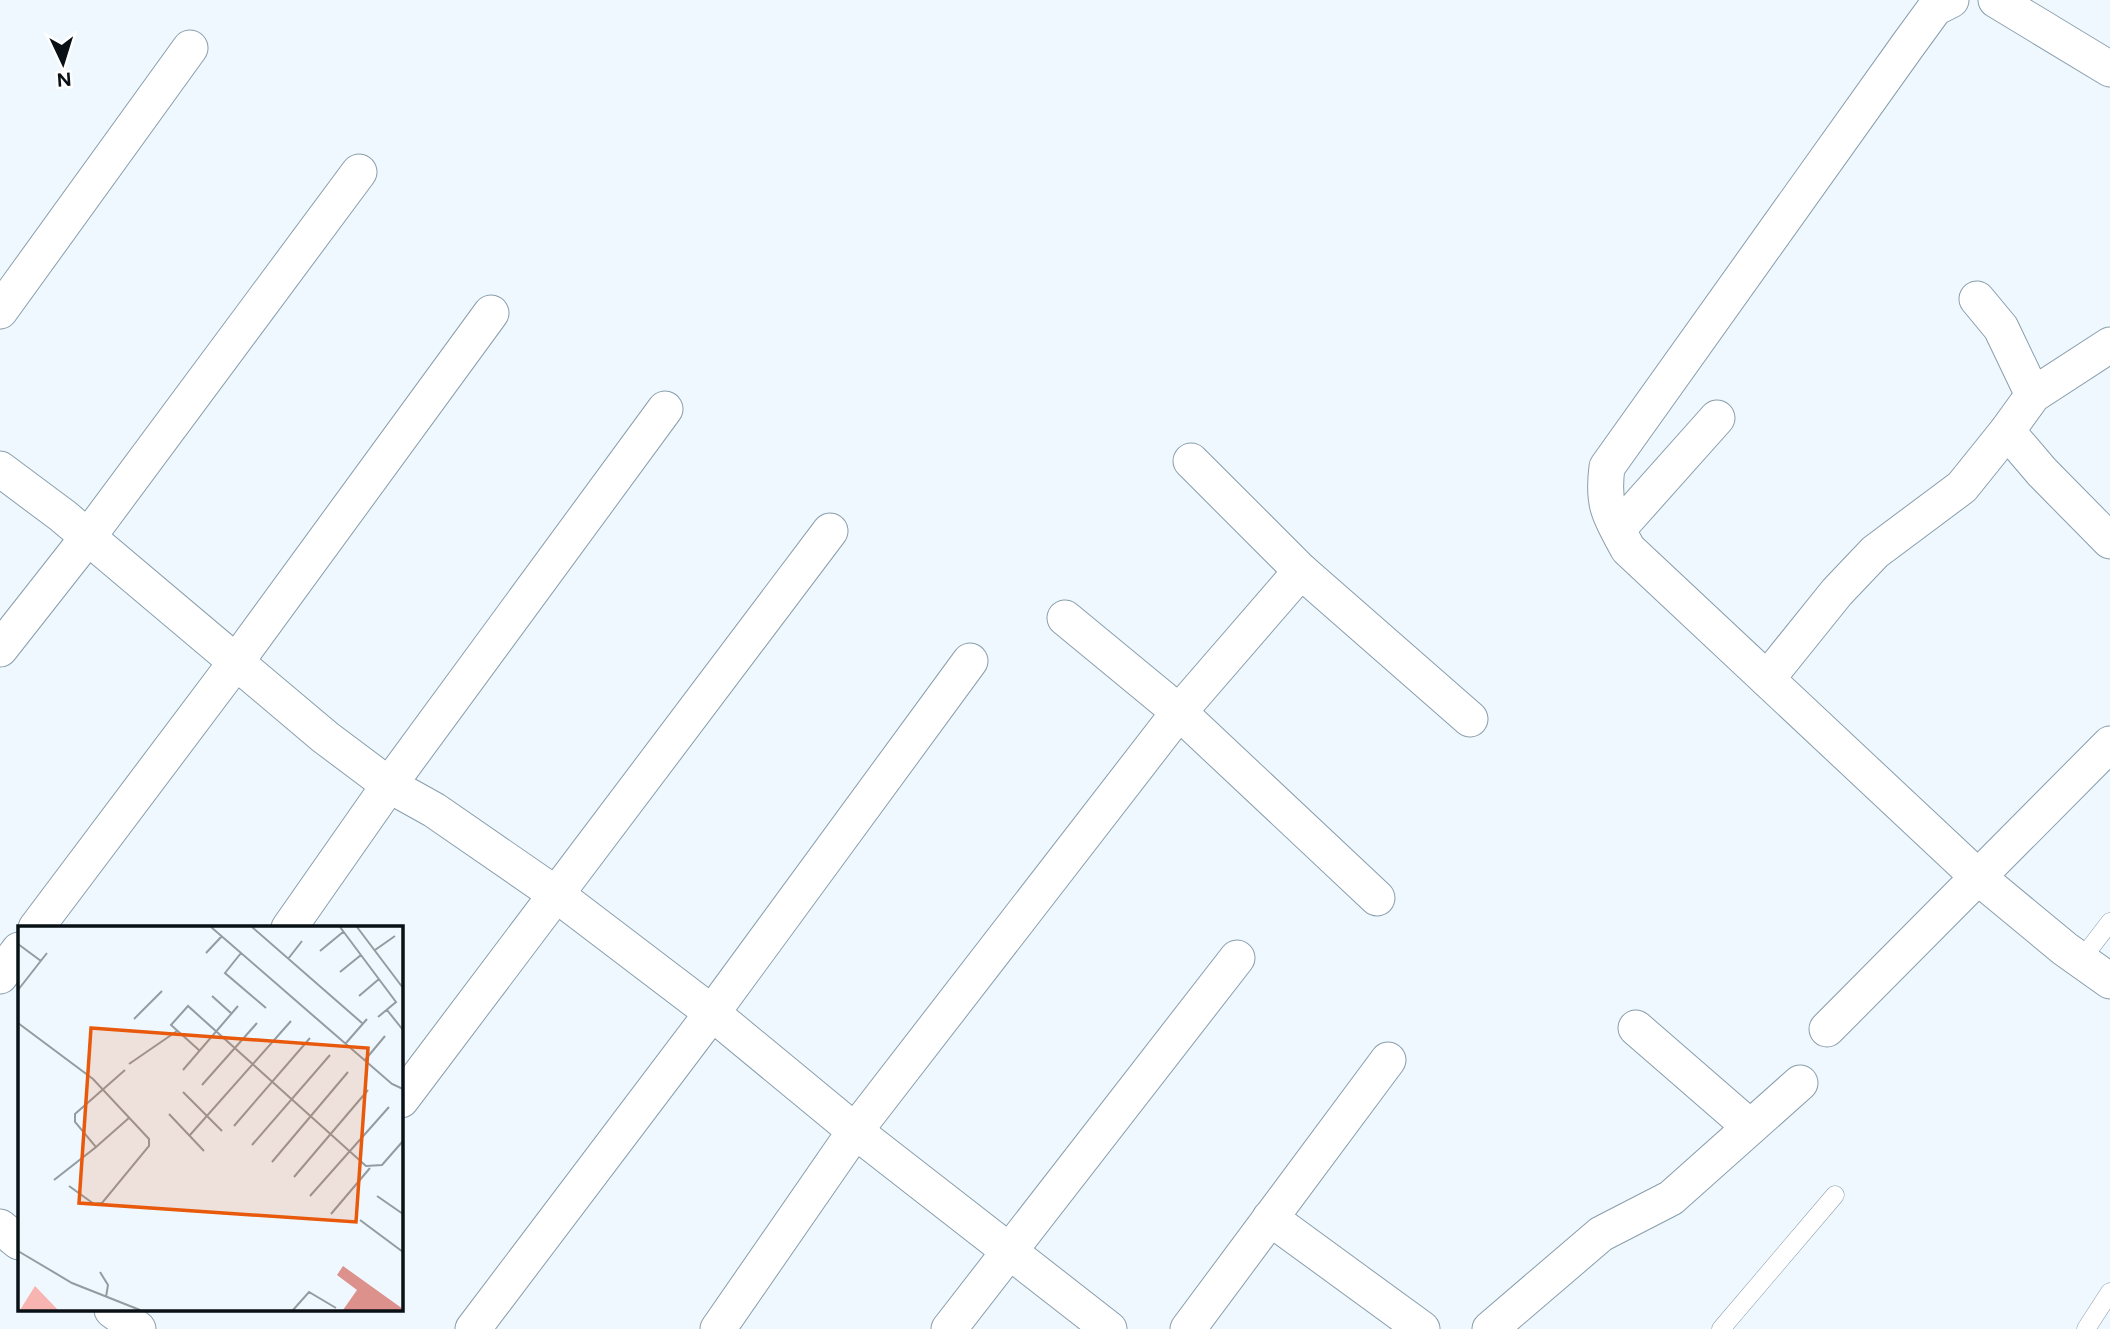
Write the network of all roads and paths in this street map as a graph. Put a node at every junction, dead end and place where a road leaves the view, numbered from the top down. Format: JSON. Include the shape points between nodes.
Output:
{"nodes":[{"id":1,"x":1951,"y":0,"type":"edge"},
{"id":2,"x":1996,"y":0,"type":"edge"},
{"id":3,"x":190,"y":48,"type":"dead end"},
{"id":4,"x":2110,"y":69,"type":"edge"},
{"id":5,"x":359,"y":172,"type":"dead end"},
{"id":6,"x":1977,"y":299,"type":"dead end"},
{"id":7,"x":0,"y":311,"type":"edge"},
{"id":8,"x":491,"y":313,"type":"dead end"},
{"id":9,"x":2110,"y":345,"type":"edge"},
{"id":10,"x":2033,"y":395,"type":"junction"},
{"id":11,"x":665,"y":409,"type":"dead end"},
{"id":12,"x":1717,"y":418,"type":"dead end"},
{"id":13,"x":2007,"y":430,"type":"junction"},
{"id":14,"x":1191,"y":461,"type":"dead end"},
{"id":15,"x":0,"y":469,"type":"edge"},
{"id":16,"x":1618,"y":529,"type":"junction"},
{"id":17,"x":830,"y":531,"type":"dead end"},
{"id":18,"x":88,"y":537,"type":"junction"},
{"id":19,"x":2110,"y":541,"type":"edge"},
{"id":20,"x":1301,"y":571,"type":"junction"},
{"id":21,"x":1065,"y":618,"type":"dead end"},
{"id":22,"x":0,"y":649,"type":"edge"},
{"id":23,"x":970,"y":661,"type":"dead end"},
{"id":24,"x":236,"y":662,"type":"junction"},
{"id":25,"x":1767,"y":678,"type":"junction"},
{"id":26,"x":1179,"y":712,"type":"junction"},
{"id":27,"x":1470,"y":719,"type":"dead end"},
{"id":28,"x":2110,"y":744,"type":"edge"},
{"id":29,"x":389,"y":785,"type":"junction"},
{"id":30,"x":1978,"y":877,"type":"junction"},
{"id":31,"x":557,"y":895,"type":"junction"},
{"id":32,"x":1377,"y":898,"type":"dead end"},
{"id":33,"x":2110,"y":922,"type":"edge"},
{"id":34,"x":38,"y":926,"type":"edge"},
{"id":35,"x":290,"y":926,"type":"edge"},
{"id":36,"x":18,"y":951,"type":"edge"},
{"id":37,"x":1237,"y":958,"type":"dead end"},
{"id":38,"x":2081,"y":960,"type":"junction"},
{"id":39,"x":0,"y":976,"type":"edge"},
{"id":40,"x":2110,"y":981,"type":"edge"},
{"id":41,"x":712,"y":1013,"type":"junction"},
{"id":42,"x":1636,"y":1028,"type":"dead end"},
{"id":43,"x":1827,"y":1029,"type":"dead end"},
{"id":44,"x":1388,"y":1060,"type":"dead end"},
{"id":45,"x":1800,"y":1083,"type":"dead end"},
{"id":46,"x":402,"y":1099,"type":"edge"},
{"id":47,"x":1750,"y":1127,"type":"junction"},
{"id":48,"x":855,"y":1131,"type":"junction"},
{"id":49,"x":1835,"y":1195,"type":"dead end"},
{"id":50,"x":1270,"y":1218,"type":"junction"},
{"id":51,"x":1009,"y":1252,"type":"junction"},
{"id":52,"x":2110,"y":1292,"type":"edge"},
{"id":53,"x":115,"y":1312,"type":"edge"},
{"id":54,"x":138,"y":1329,"type":"edge"},
{"id":55,"x":473,"y":1329,"type":"edge"},
{"id":56,"x":718,"y":1329,"type":"edge"},
{"id":57,"x":949,"y":1329,"type":"edge"},
{"id":58,"x":1109,"y":1329,"type":"edge"},
{"id":59,"x":1188,"y":1329,"type":"edge"},
{"id":60,"x":1422,"y":1329,"type":"edge"},
{"id":61,"x":1490,"y":1329,"type":"edge"},
{"id":62,"x":1721,"y":1329,"type":"edge"},
{"id":63,"x":2087,"y":1329,"type":"edge"}],
"edges":[{"from":1,"to":16,"type":"street","via":[[1935,8],[1607,467],[1604,493]]},
{"from":2,"to":4,"type":"street"},
{"from":3,"to":7,"type":"street"},
{"from":5,"to":18,"type":"street"},
{"from":6,"to":10,"type":"street","via":[[2001,328]]},
{"from":8,"to":24,"type":"street"},
{"from":9,"to":10,"type":"street"},
{"from":10,"to":13,"type":"street"},
{"from":11,"to":29,"type":"street"},
{"from":12,"to":16,"type":"street"},
{"from":13,"to":19,"type":"street"},
{"from":13,"to":25,"type":"street","via":[[1962,487],[1875,552]]},
{"from":14,"to":20,"type":"street"},
{"from":15,"to":18,"type":"street"},
{"from":16,"to":25,"type":"street","via":[[1628,549]]},
{"from":17,"to":31,"type":"street"},
{"from":18,"to":22,"type":"street"},
{"from":18,"to":24,"type":"street"},
{"from":20,"to":26,"type":"street"},
{"from":20,"to":27,"type":"street"},
{"from":21,"to":26,"type":"street"},
{"from":23,"to":41,"type":"street"},
{"from":24,"to":29,"type":"street"},
{"from":24,"to":34,"type":"street"},
{"from":25,"to":30,"type":"street"},
{"from":26,"to":32,"type":"street"},
{"from":26,"to":48,"type":"street"},
{"from":28,"to":30,"type":"street"},
{"from":29,"to":31,"type":"street","via":[[434,810]]},
{"from":29,"to":35,"type":"street"},
{"from":30,"to":38,"type":"street"},
{"from":30,"to":43,"type":"street"},
{"from":31,"to":41,"type":"street"},
{"from":31,"to":46,"type":"street"},
{"from":33,"to":38,"type":"lane"},
{"from":36,"to":39,"type":"street"},
{"from":37,"to":51,"type":"street"},
{"from":38,"to":40,"type":"street"},
{"from":41,"to":48,"type":"street"},
{"from":41,"to":55,"type":"street"},
{"from":42,"to":47,"type":"street"},
{"from":44,"to":50,"type":"street"},
{"from":45,"to":47,"type":"street"},
{"from":47,"to":61,"type":"street","via":[[1671,1198],[1601,1234]]},
{"from":48,"to":51,"type":"street"},
{"from":48,"to":56,"type":"street"},
{"from":49,"to":62,"type":"lane"},
{"from":50,"to":59,"type":"street"},
{"from":50,"to":60,"type":"street"},
{"from":51,"to":57,"type":"street"},
{"from":51,"to":58,"type":"street"},
{"from":52,"to":63,"type":"lane"},
{"from":53,"to":54,"type":"street"}]}
